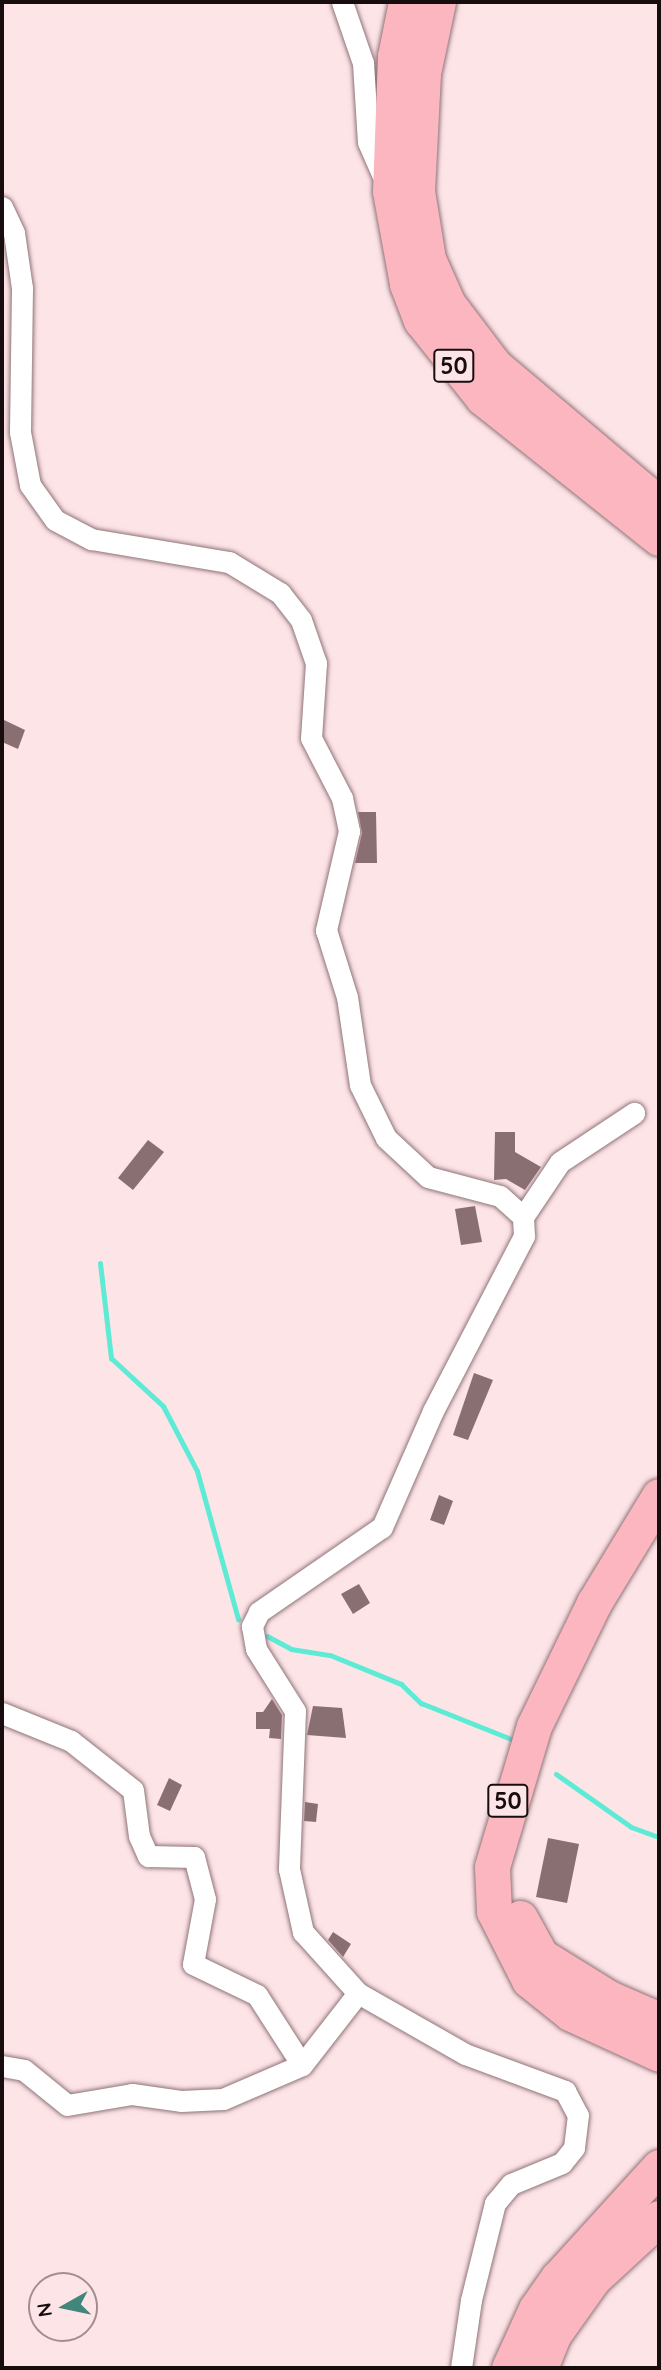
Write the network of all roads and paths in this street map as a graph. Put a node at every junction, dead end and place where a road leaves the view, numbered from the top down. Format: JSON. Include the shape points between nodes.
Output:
{"nodes":[{"id":1,"x":342,"y":2,"type":"edge"},
{"id":2,"x":406,"y":2,"type":"edge"},
{"id":3,"x":438,"y":2,"type":"edge"},
{"id":4,"x":404,"y":116,"type":"junction"},
{"id":5,"x":390,"y":191,"type":"junction"},
{"id":6,"x":2,"y":207,"type":"edge"},
{"id":7,"x":659,"y":505,"type":"edge"},
{"id":8,"x":659,"y":538,"type":"edge"},
{"id":9,"x":634,"y":1113,"type":"dead end"},
{"id":10,"x":523,"y":1217,"type":"junction"},
{"id":11,"x":659,"y":1496,"type":"edge"},
{"id":12,"x":659,"y":1532,"type":"edge"},
{"id":13,"x":2,"y":1713,"type":"edge"},
{"id":14,"x":358,"y":1993,"type":"junction"},
{"id":15,"x":659,"y":2020,"type":"edge"},
{"id":16,"x":659,"y":2054,"type":"edge"},
{"id":17,"x":302,"y":2065,"type":"junction"},
{"id":18,"x":2,"y":2066,"type":"edge"},
{"id":19,"x":659,"y":2167,"type":"edge"},
{"id":20,"x":659,"y":2218,"type":"edge"},
{"id":21,"x":461,"y":2368,"type":"edge"},
{"id":22,"x":509,"y":2368,"type":"edge"},
{"id":23,"x":540,"y":2368,"type":"edge"}],
"edges":[{"from":1,"to":5,"type":"street","via":[[363,63],[368,142]]},
{"from":2,"to":4,"type":"highway","number":"50"},
{"from":3,"to":4,"type":"highway","number":"50"},
{"from":4,"to":5,"type":"highway","number":"50"},
{"from":4,"to":7,"type":"highway","number":"50","via":[[428,259],[448,304],[495,366]]},
{"from":5,"to":8,"type":"highway","number":"50","via":[[407,284],[421,320],[450,362],[483,398]]},
{"from":6,"to":10,"type":"street","via":[[14,233],[22,288],[20,432],[30,485],[55,520],[91,539],[229,562],[280,593],[301,620],[316,663],[311,738],[342,798],[349,831],[326,930],[347,998],[360,1085],[386,1138],[428,1177],[500,1196]]},
{"from":9,"to":10,"type":"street","via":[[560,1162]]},
{"from":10,"to":14,"type":"street","via":[[524,1236],[433,1410],[383,1527],[259,1612],[253,1626],[256,1648],[295,1711],[289,1869],[295,1913],[314,1947]]},
{"from":11,"to":16,"type":"highway","number":"50","via":[[601,1591],[534,1726],[492,1867],[494,1911],[530,1980],[570,2013]]},
{"from":12,"to":15,"type":"highway","number":"50","via":[[577,1677],[540,1768],[515,1855],[514,1899],[523,1930],[541,1956],[599,1992]]},
{"from":13,"to":17,"type":"street","via":[[71,1741],[133,1790],[139,1836],[148,1856],[194,1857],[205,1899],[193,1964],[257,1996]]},
{"from":14,"to":17,"type":"street"},
{"from":14,"to":21,"type":"street","via":[[465,2054],[565,2091],[578,2115],[576,2140],[562,2163],[511,2184],[495,2203],[471,2300]]},
{"from":17,"to":18,"type":"street","via":[[223,2099],[181,2101],[132,2094],[75,2106],[60,2102],[24,2070]]},
{"from":19,"to":22,"type":"highway","via":[[558,2278],[530,2320]]},
{"from":20,"to":23,"type":"highway","via":[[593,2279],[554,2334]]}]}
